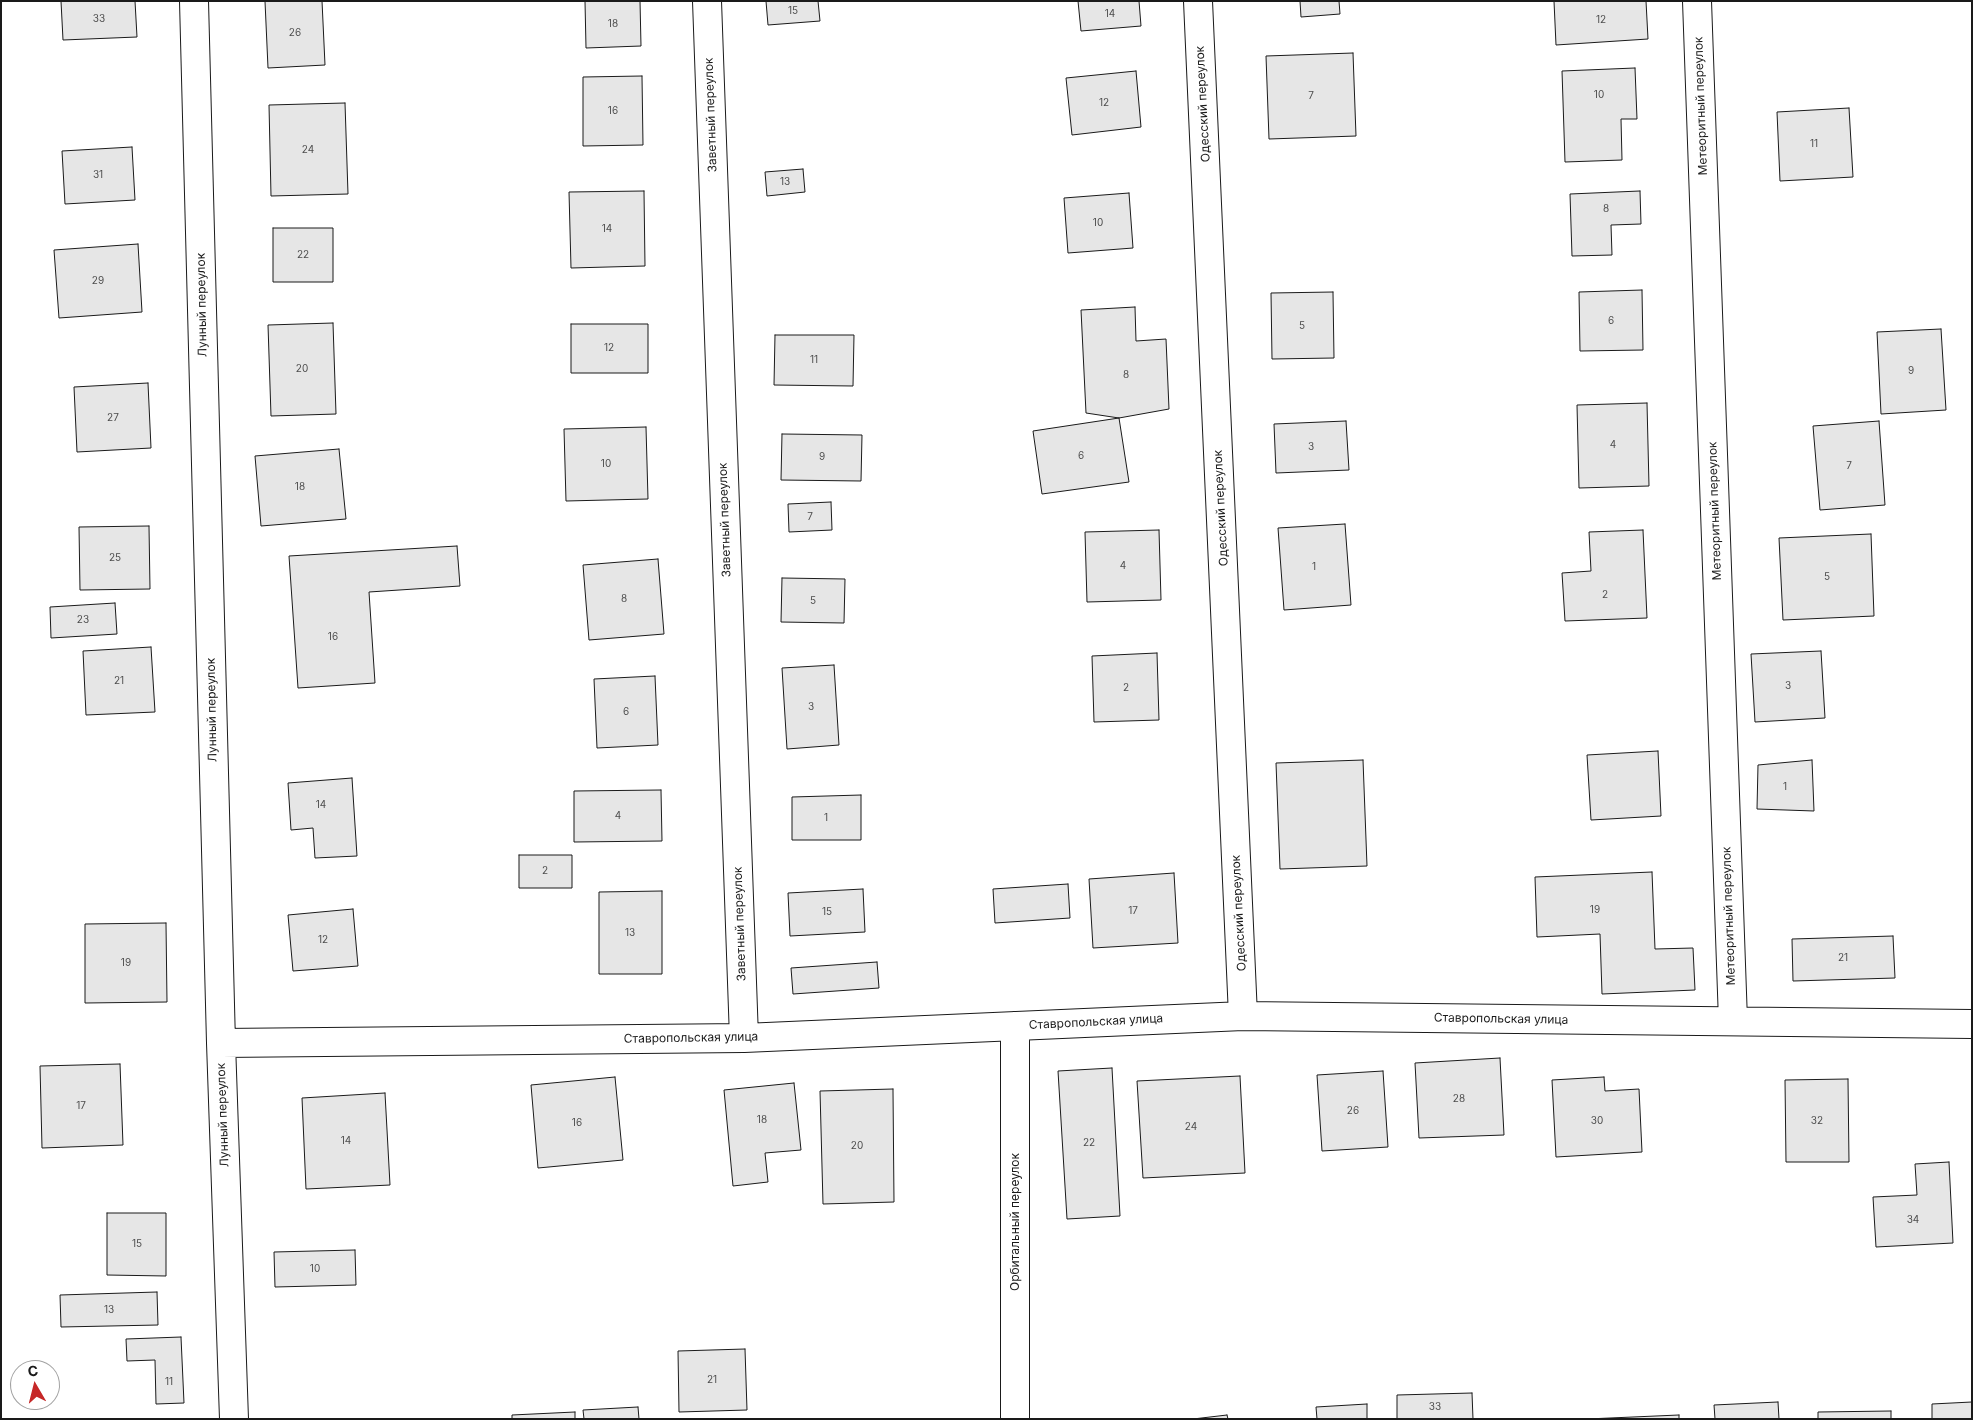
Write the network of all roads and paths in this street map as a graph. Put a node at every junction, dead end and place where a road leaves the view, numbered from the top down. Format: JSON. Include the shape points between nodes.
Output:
{"nodes":[{"id":1,"x":194,"y":1,"type":"edge"},
{"id":2,"x":707,"y":1,"type":"edge"},
{"id":3,"x":1198,"y":1,"type":"edge"},
{"id":4,"x":1697,"y":1,"type":"edge"},
{"id":5,"x":1243,"y":1016,"type":"junction"},
{"id":6,"x":1733,"y":1021,"type":"junction"},
{"id":7,"x":1972,"y":1024,"type":"edge"},
{"id":8,"x":1015,"y":1026,"type":"junction"},
{"id":9,"x":744,"y":1038,"type":"junction"},
{"id":10,"x":221,"y":1043,"type":"junction"},
{"id":11,"x":234,"y":1419,"type":"edge"},
{"id":12,"x":1015,"y":1419,"type":"edge"}],
"edges":[{"from":1,"to":10,"type":"street","name":"Лунный переулок"},
{"from":2,"to":9,"type":"street","name":"Заветный переулок"},
{"from":3,"to":5,"type":"street","name":"Одесский переулок"},
{"from":4,"to":6,"type":"street","name":"Метеоритный переулок"},
{"from":5,"to":6,"type":"street","name":"Ставропольская улица"},
{"from":5,"to":8,"type":"street","name":"Ставропольская улица"},
{"from":6,"to":7,"type":"street","name":"Ставропольская улица"},
{"from":8,"to":9,"type":"street","name":"Ставропольская улица"},
{"from":8,"to":12,"type":"street","name":"Орбитальный переулок"},
{"from":9,"to":10,"type":"street","name":"Ставропольская улица"},
{"from":10,"to":11,"type":"street","name":"Лунный переулок"}]}
